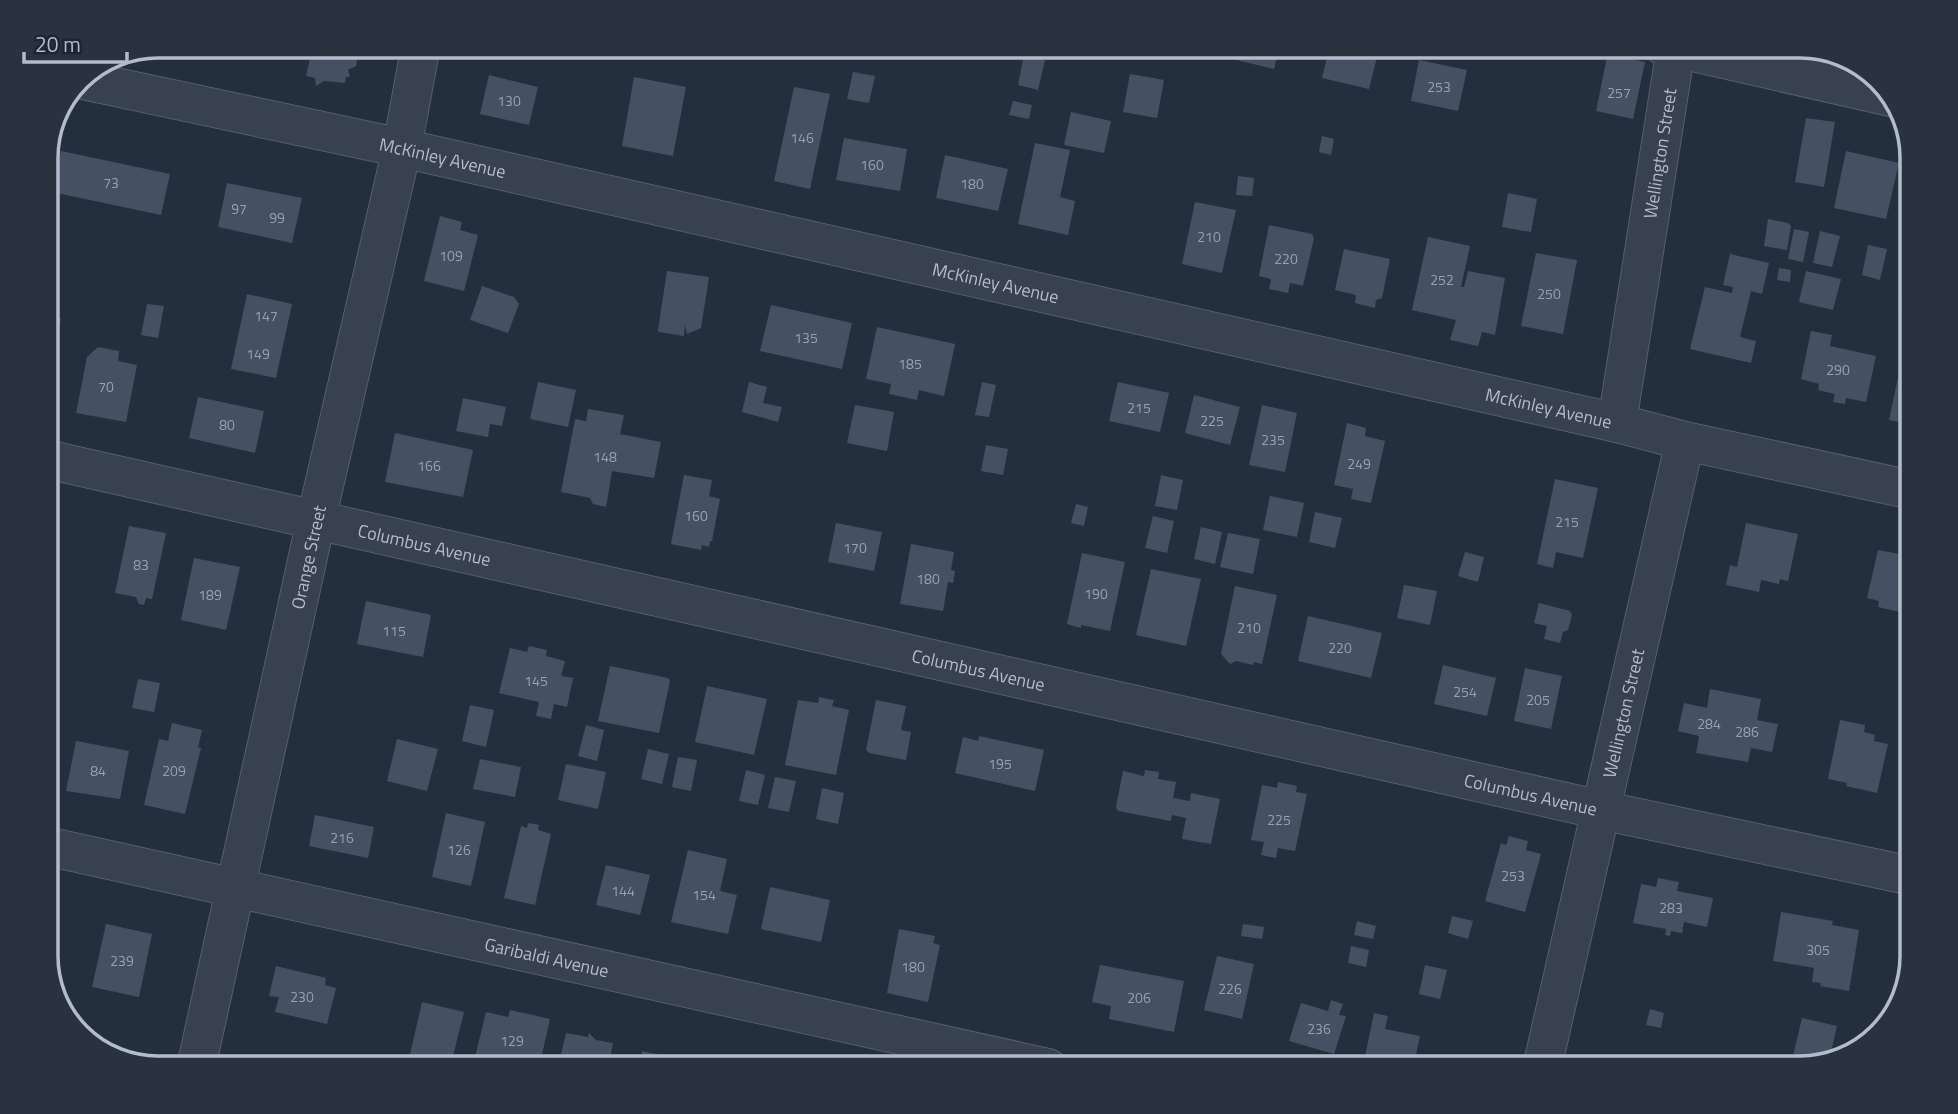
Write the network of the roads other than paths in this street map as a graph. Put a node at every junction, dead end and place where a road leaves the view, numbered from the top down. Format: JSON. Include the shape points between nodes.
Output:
{"nodes":[{"id":1,"x":419,"y":58,"type":"edge"},
{"id":2,"x":1668,"y":58,"type":"edge"},
{"id":3,"x":1718,"y":58,"type":"edge"},
{"id":4,"x":93,"y":82,"type":"edge"},
{"id":5,"x":1876,"y":94,"type":"edge"},
{"id":6,"x":402,"y":148,"type":"junction"},
{"id":7,"x":1618,"y":423,"type":"junction"},
{"id":8,"x":1685,"y":441,"type":"junction"},
{"id":9,"x":58,"y":462,"type":"edge"},
{"id":10,"x":1900,"y":488,"type":"edge"},
{"id":11,"x":316,"y":520,"type":"junction"},
{"id":12,"x":1601,"y":810,"type":"junction"},
{"id":13,"x":58,"y":849,"type":"edge"},
{"id":14,"x":1900,"y":873,"type":"edge"},
{"id":15,"x":235,"y":887,"type":"junction"},
{"id":16,"x":199,"y":1056,"type":"edge"},
{"id":17,"x":990,"y":1056,"type":"edge"},
{"id":18,"x":1545,"y":1056,"type":"edge"}],
"edges":[{"from":1,"to":6,"type":"street","name":"Orange Street"},
{"from":2,"to":7,"type":"street","name":"Wellington Street"},
{"from":3,"to":5,"type":"street"},
{"from":4,"to":6,"type":"street","name":"McKinley Avenue"},
{"from":6,"to":7,"type":"street","name":"McKinley Avenue"},
{"from":6,"to":11,"type":"street","name":"Orange Street"},
{"from":7,"to":8,"type":"street","name":"McKinley Avenue"},
{"from":8,"to":10,"type":"street","name":"McKinley Avenue"},
{"from":8,"to":12,"type":"street","name":"Wellington Street"},
{"from":9,"to":11,"type":"street","name":"Columbus Avenue"},
{"from":11,"to":12,"type":"street","name":"Columbus Avenue"},
{"from":11,"to":15,"type":"street","name":"Orange Street"},
{"from":12,"to":14,"type":"street","name":"Columbus Avenue"},
{"from":12,"to":18,"type":"street","name":"Wellington Street"},
{"from":13,"to":15,"type":"street","name":"Garibaldi Avenue"},
{"from":15,"to":16,"type":"street","name":"Orange Street"},
{"from":15,"to":17,"type":"street","name":"Garibaldi Avenue"}]}
